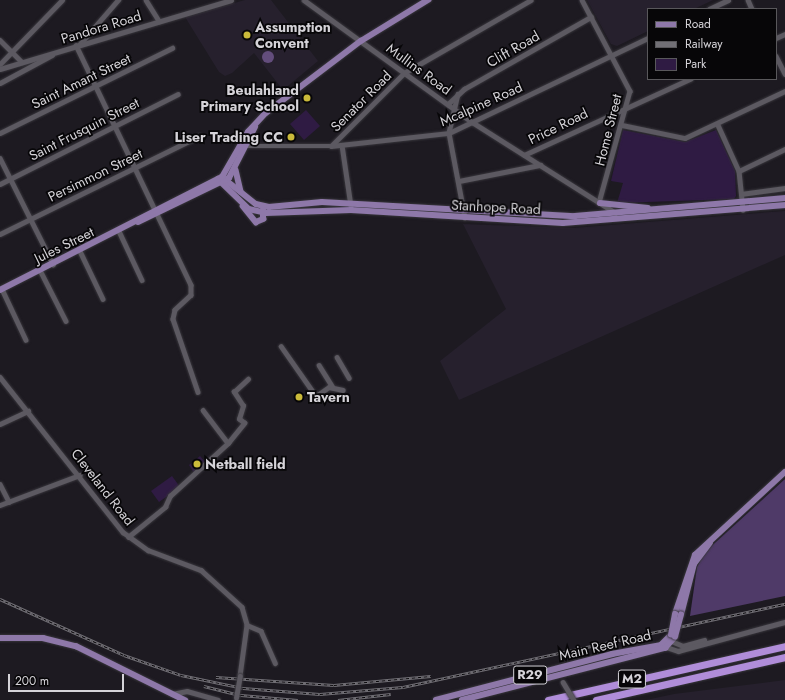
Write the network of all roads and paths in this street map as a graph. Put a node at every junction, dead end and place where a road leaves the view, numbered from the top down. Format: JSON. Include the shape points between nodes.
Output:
{"nodes":[{"id":1,"x":62,"y":0,"type":"edge"},
{"id":2,"x":118,"y":0,"type":"edge"},
{"id":3,"x":146,"y":0,"type":"edge"},
{"id":4,"x":232,"y":0,"type":"edge"},
{"id":5,"x":304,"y":0,"type":"edge"},
{"id":6,"x":428,"y":0,"type":"edge"},
{"id":7,"x":531,"y":0,"type":"edge"},
{"id":8,"x":582,"y":0,"type":"edge"},
{"id":9,"x":728,"y":0,"type":"edge"},
{"id":10,"x":711,"y":8,"type":"edge"},
{"id":11,"x":591,"y":17,"type":"junction"},
{"id":12,"x":159,"y":21,"type":"junction"},
{"id":13,"x":647,"y":38,"type":"edge"},
{"id":14,"x":0,"y":40,"type":"edge"},
{"id":15,"x":361,"y":41,"type":"junction"},
{"id":16,"x":77,"y":45,"type":"junction"},
{"id":17,"x":172,"y":48,"type":"dead end"},
{"id":18,"x":11,"y":51,"type":"junction"},
{"id":19,"x":60,"y":51,"type":"junction"},
{"id":20,"x":612,"y":55,"type":"junction"},
{"id":21,"x":777,"y":58,"type":"edge"},
{"id":22,"x":22,"y":62,"type":"junction"},
{"id":23,"x":0,"y":64,"type":"edge"},
{"id":24,"x":0,"y":69,"type":"edge"},
{"id":25,"x":404,"y":73,"type":"junction"},
{"id":26,"x":785,"y":74,"type":"edge"},
{"id":27,"x":688,"y":80,"type":"edge"},
{"id":28,"x":0,"y":83,"type":"edge"},
{"id":29,"x":97,"y":85,"type":"junction"},
{"id":30,"x":785,"y":91,"type":"edge"},
{"id":31,"x":178,"y":94,"type":"dead end"},
{"id":32,"x":458,"y":94,"type":"junction"},
{"id":33,"x":448,"y":104,"type":"junction"},
{"id":34,"x":626,"y":107,"type":"junction"},
{"id":35,"x":457,"y":110,"type":"junction"},
{"id":36,"x":472,"y":122,"type":"junction"},
{"id":37,"x":257,"y":123,"type":"junction"},
{"id":38,"x":718,"y":124,"type":"junction"},
{"id":39,"x":622,"y":125,"type":"junction"},
{"id":40,"x":116,"y":126,"type":"junction"},
{"id":41,"x":0,"y":133,"type":"edge"},
{"id":42,"x":449,"y":133,"type":"junction"},
{"id":43,"x":199,"y":136,"type":"dead end"},
{"id":44,"x":342,"y":145,"type":"junction"},
{"id":45,"x":239,"y":146,"type":"junction"},
{"id":46,"x":247,"y":146,"type":"junction"},
{"id":47,"x":331,"y":146,"type":"junction"},
{"id":48,"x":785,"y":149,"type":"edge"},
{"id":49,"x":524,"y":155,"type":"junction"},
{"id":50,"x":0,"y":158,"type":"edge"},
{"id":51,"x":540,"y":165,"type":"junction"},
{"id":52,"x":137,"y":167,"type":"junction"},
{"id":53,"x":236,"y":170,"type":"junction"},
{"id":54,"x":739,"y":171,"type":"junction"},
{"id":55,"x":10,"y":179,"type":"junction"},
{"id":56,"x":222,"y":180,"type":"junction"},
{"id":57,"x":459,"y":181,"type":"junction"},
{"id":58,"x":0,"y":184,"type":"edge"},
{"id":59,"x":785,"y":188,"type":"edge"},
{"id":60,"x":241,"y":192,"type":"junction"},
{"id":61,"x":741,"y":194,"type":"junction"},
{"id":62,"x":785,"y":198,"type":"edge"},
{"id":63,"x":240,"y":200,"type":"junction"},
{"id":64,"x":322,"y":202,"type":"junction"},
{"id":65,"x":351,"y":203,"type":"junction"},
{"id":66,"x":600,"y":203,"type":"junction"},
{"id":67,"x":785,"y":205,"type":"edge"},
{"id":68,"x":262,"y":206,"type":"junction"},
{"id":69,"x":742,"y":206,"type":"junction"},
{"id":70,"x":436,"y":209,"type":"junction"},
{"id":71,"x":669,"y":209,"type":"junction"},
{"id":72,"x":321,"y":210,"type":"junction"},
{"id":73,"x":351,"y":210,"type":"junction"},
{"id":74,"x":464,"y":211,"type":"junction"},
{"id":75,"x":158,"y":212,"type":"junction"},
{"id":76,"x":264,"y":213,"type":"junction"},
{"id":77,"x":615,"y":213,"type":"junction"},
{"id":78,"x":591,"y":215,"type":"junction"},
{"id":79,"x":435,"y":216,"type":"junction"},
{"id":80,"x":465,"y":218,"type":"junction"},
{"id":81,"x":30,"y":219,"type":"junction"},
{"id":82,"x":623,"y":220,"type":"junction"},
{"id":83,"x":119,"y":231,"type":"junction"},
{"id":84,"x":0,"y":234,"type":"edge"},
{"id":85,"x":80,"y":251,"type":"junction"},
{"id":86,"x":53,"y":264,"type":"junction"},
{"id":87,"x":40,"y":270,"type":"junction"},
{"id":88,"x":142,"y":280,"type":"dead end"},
{"id":89,"x":1,"y":289,"type":"edge"},
{"id":90,"x":103,"y":299,"type":"dead end"},
{"id":91,"x":66,"y":321,"type":"dead end"},
{"id":92,"x":26,"y":340,"type":"dead end"},
{"id":93,"x":281,"y":346,"type":"dead end"},
{"id":94,"x":337,"y":357,"type":"dead end"},
{"id":95,"x":319,"y":365,"type":"dead end"},
{"id":96,"x":0,"y":376,"type":"edge"},
{"id":97,"x":349,"y":378,"type":"dead end"},
{"id":98,"x":248,"y":379,"type":"dead end"},
{"id":99,"x":2,"y":383,"type":"edge"},
{"id":100,"x":333,"y":387,"type":"junction"},
{"id":101,"x":343,"y":390,"type":"dead end"},
{"id":102,"x":198,"y":392,"type":"dead end"},
{"id":103,"x":28,"y":410,"type":"junction"},
{"id":104,"x":203,"y":410,"type":"dead end"},
{"id":105,"x":0,"y":424,"type":"edge"},
{"id":106,"x":228,"y":443,"type":"junction"},
{"id":107,"x":785,"y":472,"type":"edge"},
{"id":108,"x":80,"y":475,"type":"junction"},
{"id":109,"x":0,"y":484,"type":"edge"},
{"id":110,"x":9,"y":502,"type":"junction"},
{"id":111,"x":0,"y":505,"type":"edge"},
{"id":112,"x":128,"y":537,"type":"junction"},
{"id":113,"x":785,"y":622,"type":"edge"},
{"id":114,"x":247,"y":625,"type":"junction"},
{"id":115,"x":0,"y":638,"type":"edge"},
{"id":116,"x":670,"y":641,"type":"junction"},
{"id":117,"x":702,"y":642,"type":"junction"},
{"id":118,"x":785,"y":642,"type":"edge"},
{"id":119,"x":663,"y":646,"type":"junction"},
{"id":120,"x":785,"y":646,"type":"edge"},
{"id":121,"x":625,"y":654,"type":"junction"},
{"id":122,"x":785,"y":657,"type":"edge"},
{"id":123,"x":718,"y":661,"type":"junction"},
{"id":124,"x":785,"y":661,"type":"edge"},
{"id":125,"x":275,"y":662,"type":"dead end"},
{"id":126,"x":558,"y":668,"type":"junction"},
{"id":127,"x":716,"y":673,"type":"junction"},
{"id":128,"x":560,"y":676,"type":"junction"},
{"id":129,"x":172,"y":694,"type":"junction"},
{"id":130,"x":236,"y":699,"type":"edge"},
{"id":131,"x":185,"y":700,"type":"edge"},
{"id":132,"x":218,"y":700,"type":"edge"},
{"id":133,"x":436,"y":700,"type":"edge"},
{"id":134,"x":462,"y":700,"type":"edge"},
{"id":135,"x":548,"y":700,"type":"edge"},
{"id":136,"x":574,"y":700,"type":"edge"},
{"id":137,"x":596,"y":700,"type":"edge"}],
"edges":[{"from":1,"to":18,"type":"street"},
{"from":2,"to":16,"type":"street"},
{"from":3,"to":12,"type":"street"},
{"from":4,"to":12,"type":"street","name":"Pandora Road"},
{"from":5,"to":15,"type":"street","name":"Mullins Road"},
{"from":6,"to":15,"type":"main road"},
{"from":7,"to":25,"type":"street","name":"Senator Road"},
{"from":8,"to":11,"type":"street","name":"Home Street"},
{"from":9,"to":10,"type":"street"},
{"from":11,"to":20,"type":"street","name":"Home Street"},
{"from":11,"to":32,"type":"street","name":"Clift Road"},
{"from":12,"to":16,"type":"street","name":"Pandora Road"},
{"from":13,"to":20,"type":"street","name":"Mcalpine Road"},
{"from":14,"to":18,"type":"street"},
{"from":15,"to":25,"type":"street","name":"Mullins Road"},
{"from":15,"to":37,"type":"main road"},
{"from":16,"to":19,"type":"street","name":"Pandora Road"},
{"from":16,"to":29,"type":"street"},
{"from":17,"to":29,"type":"street","name":"Saint Amant Street"},
{"from":18,"to":22,"type":"street"},
{"from":18,"to":23,"type":"street"},
{"from":19,"to":22,"type":"street","name":"Pandora Road"},
{"from":19,"to":28,"type":"street"},
{"from":20,"to":34,"type":"street","name":"Home Street","via":[[630,88]]},
{"from":20,"to":36,"type":"street","name":"Mcalpine Road"},
{"from":21,"to":26,"type":"street"},
{"from":22,"to":24,"type":"street","name":"Pandora Road"},
{"from":25,"to":33,"type":"street","name":"Mullins Road"},
{"from":25,"to":47,"type":"street","name":"Senator Road"},
{"from":27,"to":34,"type":"street","name":"Price Road"},
{"from":29,"to":40,"type":"street"},
{"from":29,"to":41,"type":"street","name":"Saint Amant Street"},
{"from":30,"to":38,"type":"street"},
{"from":31,"to":40,"type":"street","name":"Saint Frusquin Street"},
{"from":32,"to":33,"type":"street","name":"Clift Road"},
{"from":32,"to":35,"type":"street"},
{"from":33,"to":35,"type":"street","name":"Mullins Road"},
{"from":34,"to":39,"type":"street","name":"Home Street"},
{"from":34,"to":49,"type":"street","name":"Price Road"},
{"from":35,"to":36,"type":"street","name":"Mullins Road"},
{"from":35,"to":42,"type":"street"},
{"from":36,"to":42,"type":"street","name":"Mcalpine Road"},
{"from":36,"to":49,"type":"street","name":"Mullins Road"},
{"from":37,"to":45,"type":"main road"},
{"from":37,"to":46,"type":"main road"},
{"from":38,"to":39,"type":"street","via":[[686,138]]},
{"from":38,"to":54,"type":"street"},
{"from":39,"to":66,"type":"street","name":"Home Street"},
{"from":40,"to":52,"type":"street"},
{"from":40,"to":55,"type":"street","name":"Saint Frusquin Street"},
{"from":42,"to":44,"type":"street","name":"Mcalpine Road"},
{"from":42,"to":57,"type":"street"},
{"from":43,"to":52,"type":"street","name":"Persimmon Street"},
{"from":44,"to":47,"type":"street","name":"Mcalpine Road"},
{"from":44,"to":65,"type":"street"},
{"from":45,"to":46,"type":"street","name":"Mcalpine Road"},
{"from":45,"to":56,"type":"main road"},
{"from":46,"to":47,"type":"street","name":"Mcalpine Road"},
{"from":46,"to":53,"type":"main road"},
{"from":48,"to":54,"type":"street"},
{"from":49,"to":51,"type":"street","name":"Mullins Road"},
{"from":50,"to":55,"type":"street"},
{"from":51,"to":57,"type":"street"},
{"from":51,"to":66,"type":"street","name":"Mullins Road"},
{"from":52,"to":75,"type":"street"},
{"from":52,"to":81,"type":"street","name":"Persimmon Street"},
{"from":53,"to":56,"type":"main road","name":"Jules Street"},
{"from":53,"to":60,"type":"main road"},
{"from":54,"to":61,"type":"street"},
{"from":55,"to":58,"type":"street","name":"Saint Frusquin Street"},
{"from":55,"to":81,"type":"street"},
{"from":56,"to":60,"type":"main road"},
{"from":56,"to":63,"type":"main road","name":"Stanhope Road"},
{"from":56,"to":75,"type":"main road","name":"Jules Street"},
{"from":57,"to":74,"type":"street"},
{"from":59,"to":61,"type":"street"},
{"from":60,"to":68,"type":"main road"},
{"from":61,"to":69,"type":"street"},
{"from":62,"to":69,"type":"main road","name":"Stanhope Road"},
{"from":63,"to":76,"type":"main road","name":"Stanhope Road","via":[[254,211]]},
{"from":63,"to":76,"type":"main road","via":[[254,221],[262,220]]},
{"from":64,"to":65,"type":"main road","name":"Stanhope Road"},
{"from":64,"to":68,"type":"main road","name":"Stanhope Road"},
{"from":64,"to":72,"type":"main road"},
{"from":65,"to":70,"type":"main road","name":"Stanhope Road"},
{"from":65,"to":73,"type":"street"},
{"from":66,"to":71,"type":"main road"},
{"from":66,"to":77,"type":"street","name":"Mullins Road"},
{"from":66,"to":78,"type":"main road"},
{"from":67,"to":69,"type":"main road","name":"Stanhope Road"},
{"from":68,"to":76,"type":"main road"},
{"from":69,"to":71,"type":"main road","name":"Stanhope Road"},
{"from":69,"to":82,"type":"main road","name":"Stanhope Road"},
{"from":70,"to":74,"type":"main road","name":"Stanhope Road"},
{"from":70,"to":79,"type":"main road"},
{"from":71,"to":77,"type":"main road","name":"Stanhope Road"},
{"from":72,"to":73,"type":"main road","name":"Stanhope Road"},
{"from":72,"to":76,"type":"main road","name":"Stanhope Road"},
{"from":73,"to":79,"type":"main road","name":"Stanhope Road"},
{"from":74,"to":78,"type":"main road","name":"Stanhope Road"},
{"from":74,"to":80,"type":"street"},
{"from":75,"to":83,"type":"main road","name":"Jules Street"},
{"from":75,"to":102,"type":"street","via":[[192,289],[191,295],[175,310],[173,319]]},
{"from":77,"to":78,"type":"main road","name":"Stanhope Road"},
{"from":77,"to":82,"type":"street","name":"Mullins Road"},
{"from":79,"to":80,"type":"main road","name":"Stanhope Road"},
{"from":80,"to":82,"type":"main road","name":"Stanhope Road","via":[[563,223]]},
{"from":81,"to":84,"type":"street","name":"Persimmon Street"},
{"from":81,"to":86,"type":"street"},
{"from":83,"to":85,"type":"main road","name":"Jules Street"},
{"from":83,"to":88,"type":"street"},
{"from":85,"to":86,"type":"main road","name":"Jules Street"},
{"from":85,"to":90,"type":"street"},
{"from":86,"to":87,"type":"main road","name":"Jules Street"},
{"from":87,"to":89,"type":"main road","name":"Jules Street"},
{"from":87,"to":91,"type":"street"},
{"from":89,"to":92,"type":"street"},
{"from":93,"to":100,"type":"street","via":[[316,396]]},
{"from":94,"to":97,"type":"street"},
{"from":95,"to":100,"type":"street"},
{"from":96,"to":99,"type":"street","name":"Cleveland Road"},
{"from":98,"to":106,"type":"street","via":[[234,392],[243,406],[239,418],[244,422]]},
{"from":99,"to":103,"type":"street","name":"Cleveland Road"},
{"from":100,"to":101,"type":"street"},
{"from":103,"to":105,"type":"street"},
{"from":103,"to":108,"type":"street","name":"Cleveland Road"},
{"from":104,"to":106,"type":"street"},
{"from":106,"to":112,"type":"street","via":[[170,496],[165,507]]},
{"from":107,"to":116,"type":"main road","name":"Main Reef Road","bridge":true,"via":[[689,564]]},
{"from":108,"to":110,"type":"street"},
{"from":108,"to":112,"type":"street","name":"Cleveland Road"},
{"from":109,"to":110,"type":"street"},
{"from":110,"to":111,"type":"street"},
{"from":112,"to":114,"type":"street","name":"Cleveland Road","via":[[148,550],[186,562],[210,576],[242,607]]},
{"from":113,"to":117,"type":"street"},
{"from":114,"to":125,"type":"street","via":[[261,631]]},
{"from":114,"to":130,"type":"street","name":"Cleveland Road","bridge":true},
{"from":115,"to":129,"type":"main road","via":[[43,638],[76,646]]},
{"from":116,"to":117,"type":"street","via":[[683,646]]},
{"from":116,"to":119,"type":"main road","name":"Main Reef Road"},
{"from":117,"to":119,"type":"street","via":[[678,650]]},
{"from":118,"to":123,"type":"highway"},
{"from":119,"to":121,"type":"main road","name":"Main Reef Road","number":"R29"},
{"from":120,"to":123,"type":"highway","number":"M2"},
{"from":121,"to":126,"type":"main road","name":"Main Reef Road","number":"R29"},
{"from":121,"to":128,"type":"main road","name":"Main Reef Road","number":"R29"},
{"from":122,"to":127,"type":"highway","number":"M2"},
{"from":123,"to":135,"type":"highway","number":"M2"},
{"from":124,"to":127,"type":"highway"},
{"from":126,"to":128,"type":"street"},
{"from":126,"to":133,"type":"main road","name":"Main Reef Road","number":"R29"},
{"from":127,"to":137,"type":"highway","number":"M2"},
{"from":128,"to":134,"type":"main road","name":"Main Reef Road","number":"R29"},
{"from":128,"to":136,"type":"street","bridge":true},
{"from":129,"to":131,"type":"main road"},
{"from":129,"to":132,"type":"street","via":[[187,691]]}]}
